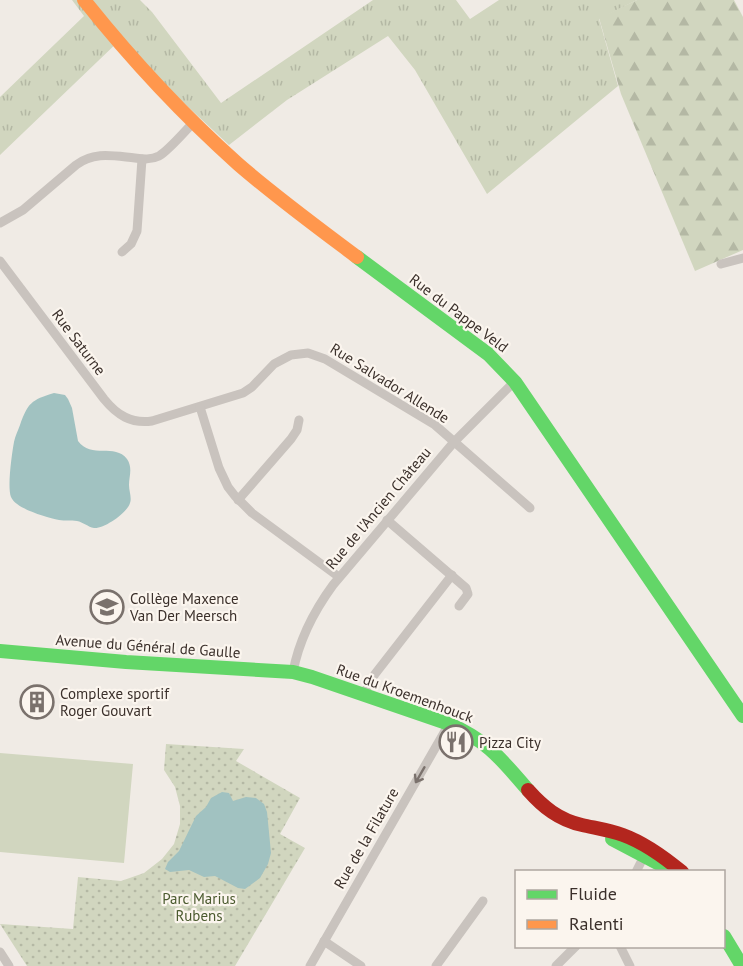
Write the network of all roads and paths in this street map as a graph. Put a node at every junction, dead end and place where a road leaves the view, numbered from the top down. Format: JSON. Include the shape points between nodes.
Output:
{"nodes":[{"id":1,"x":84,"y":0,"type":"edge"},
{"id":2,"x":193,"y":123,"type":"junction"},
{"id":3,"x":142,"y":159,"type":"junction"},
{"id":4,"x":0,"y":223,"type":"edge"},
{"id":5,"x":122,"y":252,"type":"dead end"},
{"id":6,"x":743,"y":258,"type":"edge"},
{"id":7,"x":0,"y":261,"type":"edge"},
{"id":8,"x":721,"y":264,"type":"dead end"},
{"id":9,"x":514,"y":381,"type":"junction"},
{"id":10,"x":200,"y":407,"type":"junction"},
{"id":11,"x":299,"y":420,"type":"dead end"},
{"id":12,"x":147,"y":422,"type":"joint"},
{"id":13,"x":454,"y":442,"type":"junction"},
{"id":14,"x":238,"y":500,"type":"junction"},
{"id":15,"x":530,"y":508,"type":"dead end"},
{"id":16,"x":387,"y":520,"type":"junction"},
{"id":17,"x":452,"y":575,"type":"junction"},
{"id":18,"x":339,"y":577,"type":"junction"},
{"id":19,"x":459,"y":606,"type":"dead end"},
{"id":20,"x":0,"y":651,"type":"edge"},
{"id":21,"x":293,"y":672,"type":"junction"},
{"id":22,"x":363,"y":695,"type":"junction"},
{"id":23,"x":743,"y":716,"type":"edge"},
{"id":24,"x":449,"y":724,"type":"junction"},
{"id":25,"x":647,"y":851,"type":"junction"},
{"id":26,"x":637,"y":870,"type":"edge"},
{"id":27,"x":670,"y":870,"type":"edge"},
{"id":28,"x":679,"y":870,"type":"edge"},
{"id":29,"x":483,"y":901,"type":"dead end"},
{"id":30,"x":725,"y":939,"type":"edge"},
{"id":31,"x":324,"y":941,"type":"junction"},
{"id":32,"x":574,"y":948,"type":"edge"},
{"id":33,"x":621,"y":948,"type":"edge"},
{"id":34,"x":0,"y":952,"type":"edge"},
{"id":35,"x":9,"y":966,"type":"edge"},
{"id":36,"x":310,"y":966,"type":"edge"},
{"id":37,"x":361,"y":966,"type":"edge"},
{"id":38,"x":436,"y":966,"type":"edge"},
{"id":39,"x":556,"y":966,"type":"edge"},
{"id":40,"x":630,"y":966,"type":"edge"},
{"id":41,"x":742,"y":966,"type":"edge"}],
"edges":[{"from":1,"to":2,"type":"street","name":"Rue du Pappe Veld"},
{"from":2,"to":3,"type":"street","via":[[160,155]]},
{"from":2,"to":9,"type":"street","name":"Rue du Pappe Veld","via":[[267,189],[488,354]]},
{"from":3,"to":4,"type":"street","via":[[104,155],[85,159],[23,210]]},
{"from":3,"to":5,"type":"street","via":[[136,231]]},
{"from":6,"to":8,"type":"street"},
{"from":7,"to":12,"type":"street","name":"Rue Saturne","via":[[112,409],[125,418]]},
{"from":9,"to":13,"type":"street","name":"Rue de l'Ancien Château"},
{"from":9,"to":23,"type":"street","name":"Rue du Pappe Veld"},
{"from":10,"to":12,"type":"street","name":"Rue Salvador Allende"},
{"from":10,"to":13,"type":"street","name":"Rue Salvador Allende","via":[[243,393],[279,360],[308,353],[325,359],[431,422]]},
{"from":10,"to":14,"type":"street","via":[[219,468]]},
{"from":11,"to":14,"type":"street","via":[[291,439]]},
{"from":13,"to":15,"type":"street","name":"Rue Salvador Allende"},
{"from":13,"to":16,"type":"street","name":"Rue de l'Ancien Château"},
{"from":14,"to":18,"type":"street"},
{"from":16,"to":17,"type":"street"},
{"from":16,"to":18,"type":"street","name":"Rue de l'Ancien Château"},
{"from":17,"to":19,"type":"street","via":[[468,592]]},
{"from":17,"to":22,"type":"street"},
{"from":18,"to":21,"type":"street","name":"Rue de l'Ancien Château","via":[[313,617]]},
{"from":20,"to":21,"type":"street","name":"Avenue du Général de Gaulle"},
{"from":21,"to":22,"type":"street","name":"Rue du Kroemenhouck"},
{"from":22,"to":24,"type":"street","name":"Rue du Kroemenhouck"},
{"from":24,"to":25,"type":"street","name":"Rue du Kroemenhouck","via":[[493,749],[551,812],[580,825],[616,833]]},
{"from":24,"to":31,"type":"street","name":"Rue de la Filature","one_way":true},
{"from":25,"to":26,"type":"street"},
{"from":25,"to":27,"type":"street","name":"Rue du Kroemenhouck"},
{"from":25,"to":28,"type":"street","name":"Rue du Kroemenhouck"},
{"from":29,"to":38,"type":"street"},
{"from":30,"to":41,"type":"street"},
{"from":31,"to":36,"type":"street","name":"Rue de la Filature"},
{"from":31,"to":37,"type":"street"},
{"from":32,"to":39,"type":"street"},
{"from":33,"to":40,"type":"street"},
{"from":34,"to":35,"type":"street"}]}
